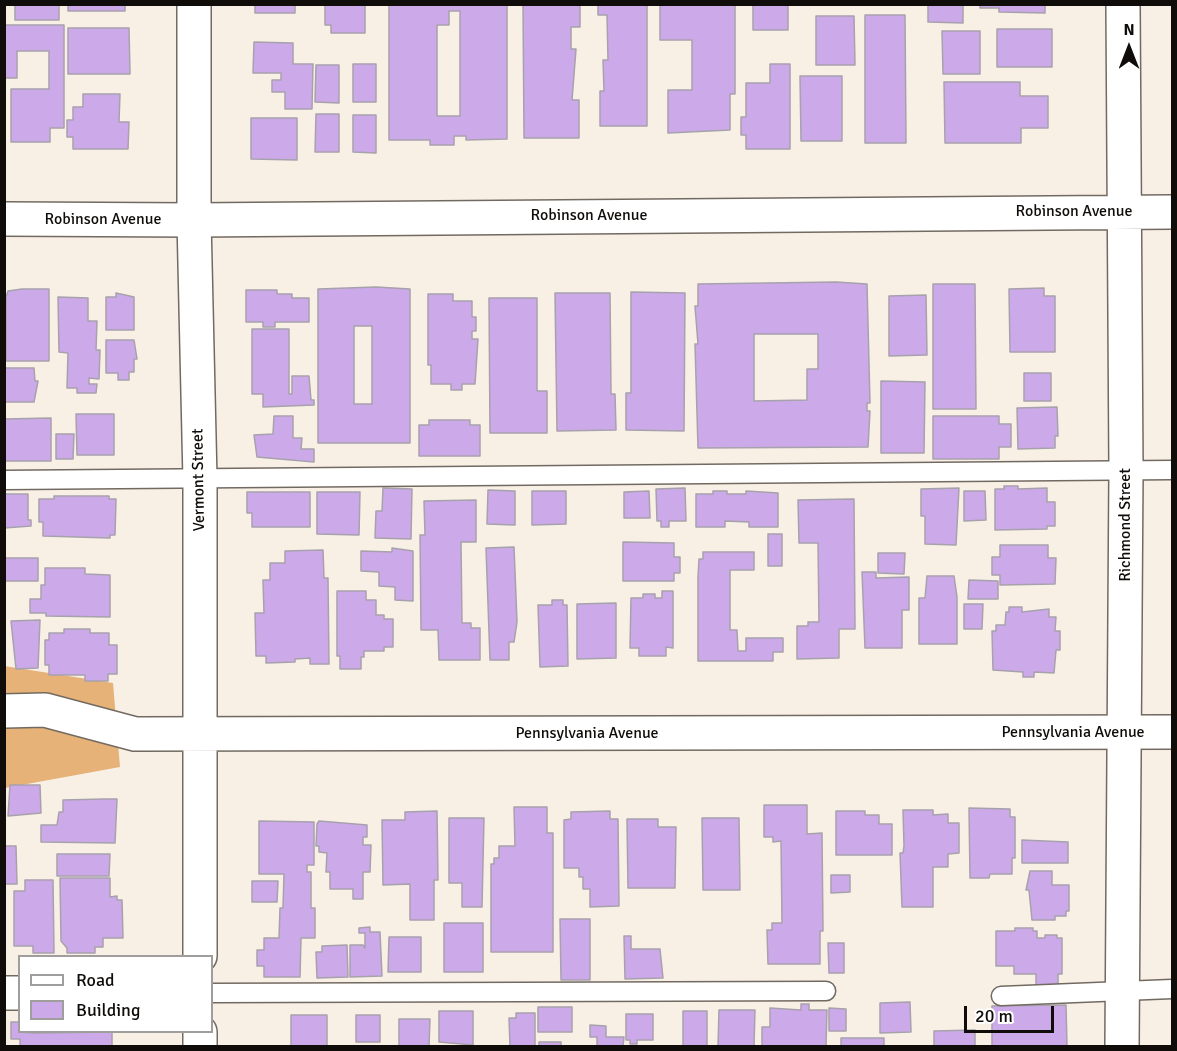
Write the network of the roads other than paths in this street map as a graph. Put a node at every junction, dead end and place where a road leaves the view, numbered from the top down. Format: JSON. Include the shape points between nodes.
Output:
{"nodes":[{"id":1,"x":194,"y":4,"type":"edge"},
{"id":2,"x":1123,"y":4,"type":"edge"},
{"id":3,"x":1123,"y":212,"type":"junction"},
{"id":4,"x":1173,"y":212,"type":"edge"},
{"id":5,"x":4,"y":219,"type":"edge"},
{"id":6,"x":194,"y":220,"type":"junction"},
{"id":7,"x":1126,"y":470,"type":"junction"},
{"id":8,"x":1173,"y":470,"type":"edge"},
{"id":9,"x":4,"y":480,"type":"edge"},
{"id":10,"x":200,"y":480,"type":"junction"},
{"id":11,"x":4,"y":711,"type":"edge"},
{"id":12,"x":1173,"y":732,"type":"edge"},
{"id":13,"x":1125,"y":733,"type":"junction"},
{"id":14,"x":200,"y":735,"type":"junction"},
{"id":15,"x":200,"y":955,"type":"edge"},
{"id":16,"x":1173,"y":989,"type":"edge"},
{"id":17,"x":1122,"y":990,"type":"junction"},
{"id":18,"x":826,"y":991,"type":"dead end"},
{"id":19,"x":213,"y":993,"type":"edge"},
{"id":20,"x":1001,"y":996,"type":"dead end"},
{"id":21,"x":1122,"y":1047,"type":"edge"}],
"edges":[{"from":1,"to":6,"type":"street","name":"Vermont Street"},
{"from":2,"to":3,"type":"street","name":"Richmond Street"},
{"from":3,"to":4,"type":"street","name":"Robinson Avenue"},
{"from":3,"to":6,"type":"street","name":"Robinson Avenue"},
{"from":3,"to":7,"type":"street","name":"Richmond Street"},
{"from":5,"to":6,"type":"street","name":"Robinson Avenue"},
{"from":6,"to":10,"type":"street","name":"Vermont Street"},
{"from":7,"to":8,"type":"lane"},
{"from":7,"to":10,"type":"lane"},
{"from":7,"to":13,"type":"street","name":"Richmond Street"},
{"from":9,"to":10,"type":"lane"},
{"from":10,"to":14,"type":"street","name":"Vermont Street"},
{"from":11,"to":14,"type":"street","name":"Pennsylvania Avenue","via":[[45,710],[135,734]]},
{"from":12,"to":13,"type":"street","name":"Pennsylvania Avenue"},
{"from":13,"to":14,"type":"street","name":"Pennsylvania Avenue"},
{"from":13,"to":17,"type":"street","name":"Richmond Street"},
{"from":14,"to":15,"type":"street","name":"Vermont Street"},
{"from":16,"to":17,"type":"lane"},
{"from":17,"to":20,"type":"lane"},
{"from":17,"to":21,"type":"street","name":"Richmond Street"},
{"from":18,"to":19,"type":"lane"}]}
